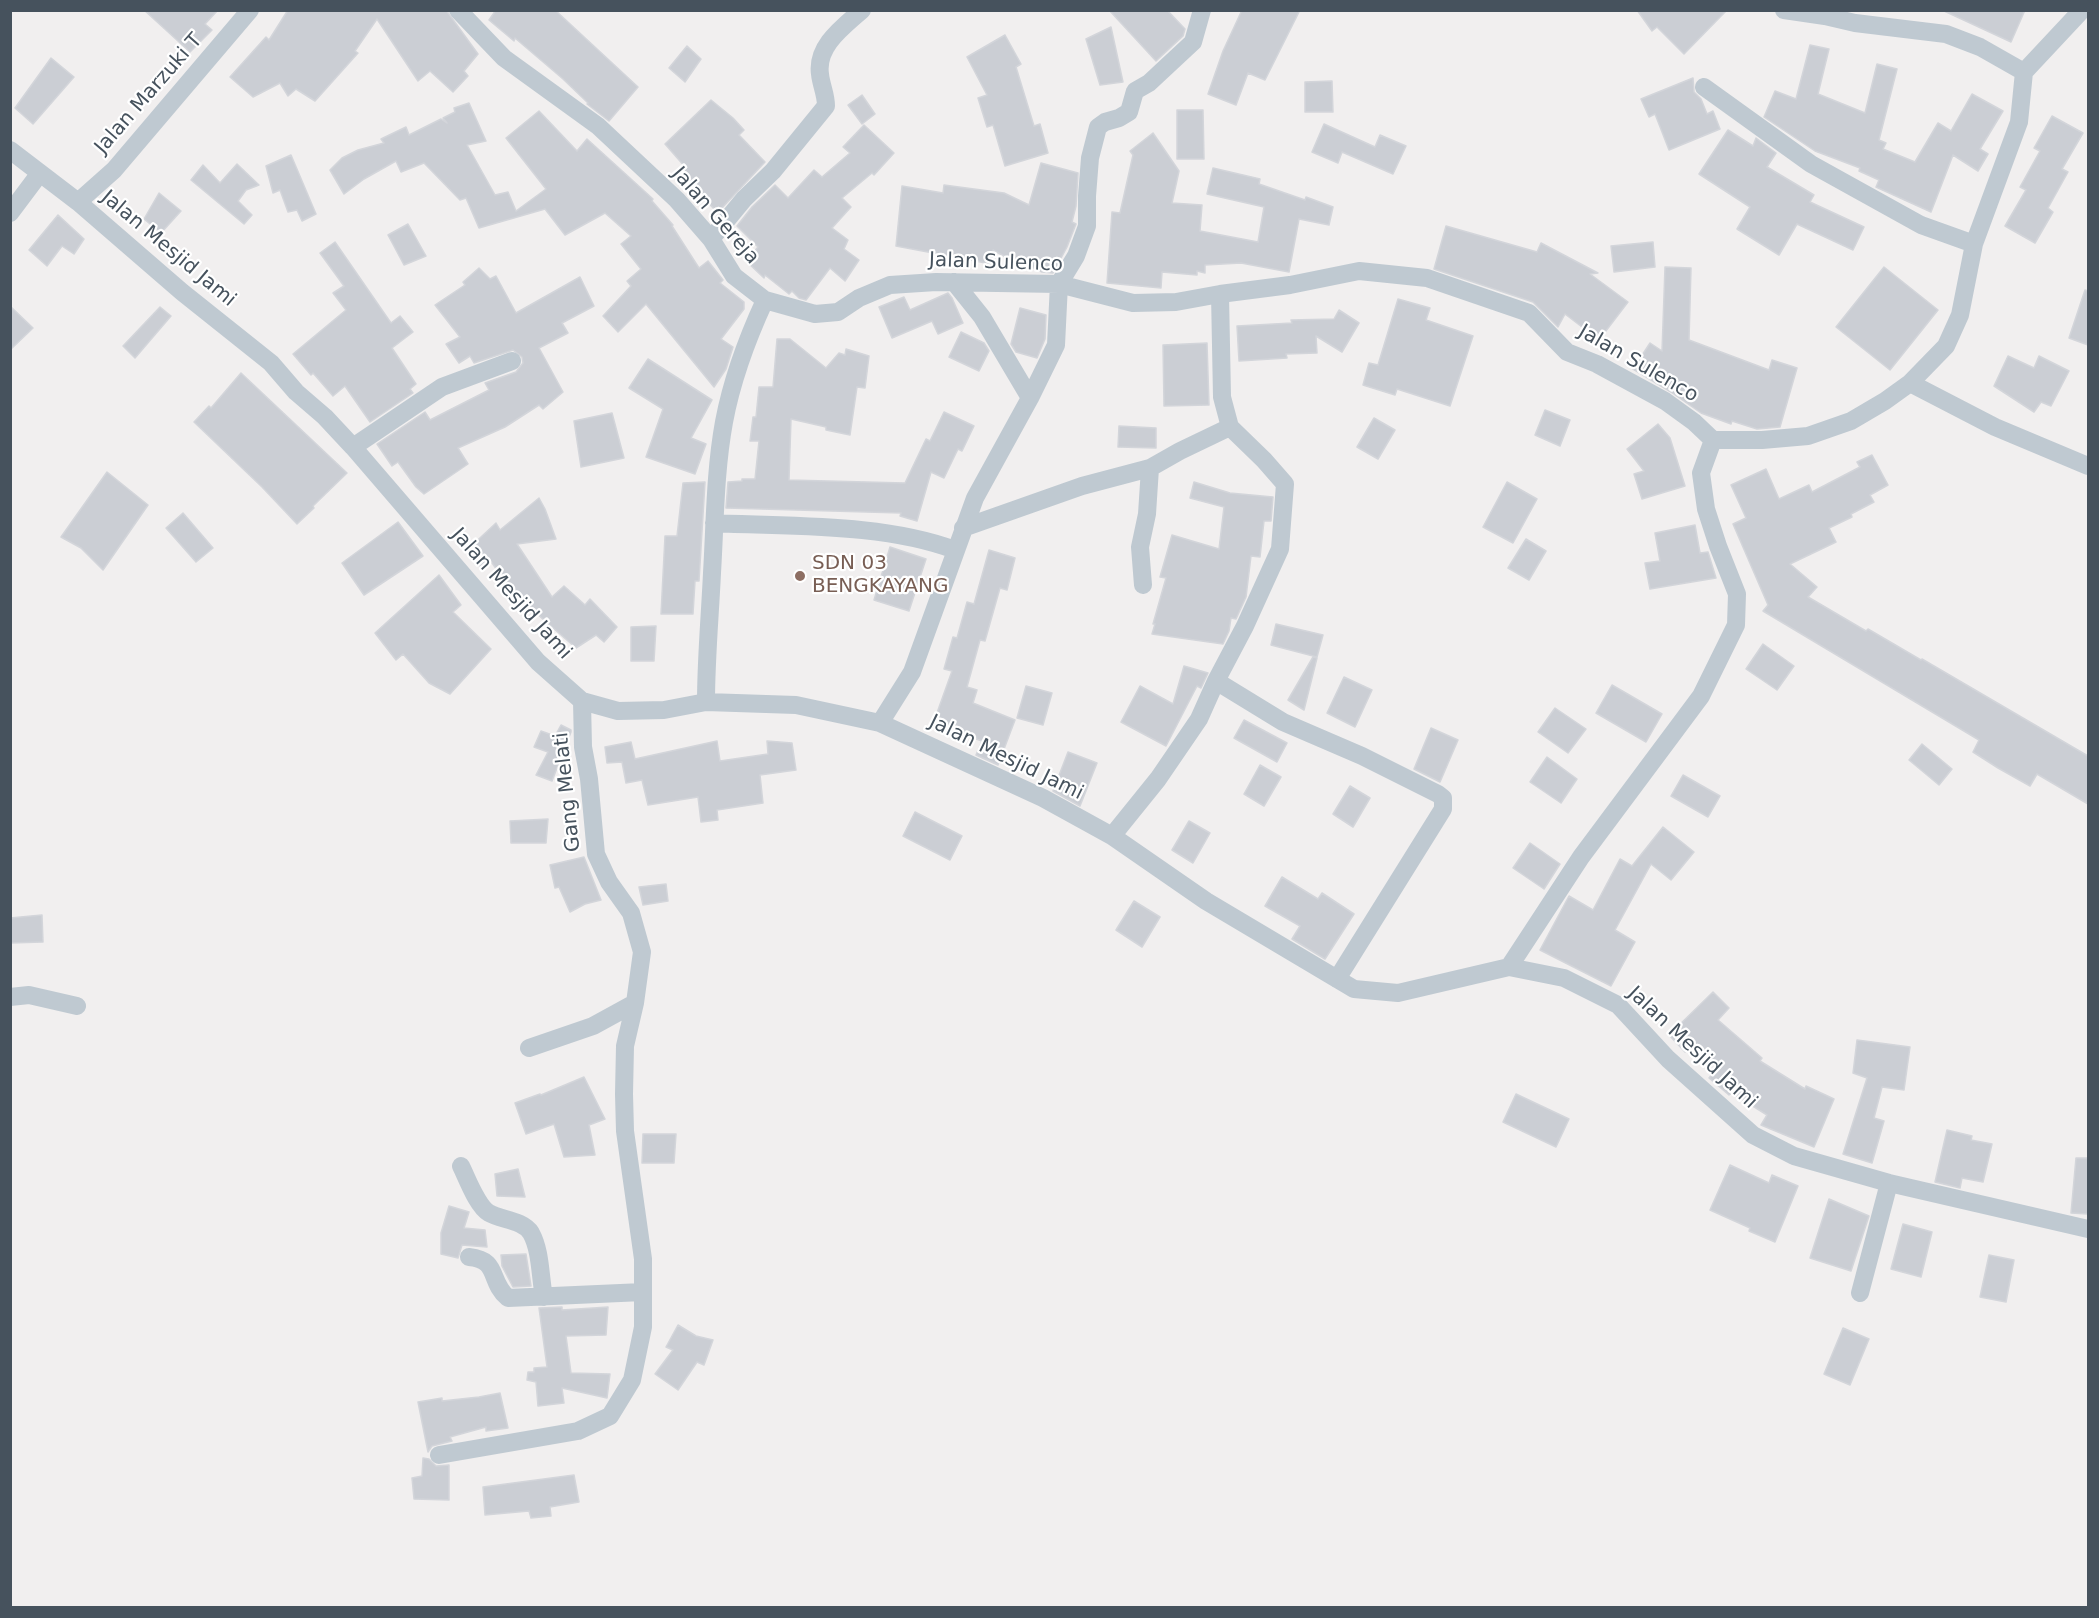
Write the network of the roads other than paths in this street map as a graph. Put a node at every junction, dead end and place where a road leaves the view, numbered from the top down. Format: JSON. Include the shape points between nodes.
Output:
{"nodes":[{"id":1,"x":250,"y":10,"type":"edge"},
{"id":2,"x":458,"y":10,"type":"edge"},
{"id":3,"x":862,"y":10,"type":"edge"},
{"id":4,"x":1202,"y":10,"type":"edge"},
{"id":5,"x":1784,"y":10,"type":"edge"},
{"id":6,"x":2082,"y":10,"type":"edge"},
{"id":7,"x":1857,"y":17,"type":"edge"},
{"id":8,"x":2024,"y":72,"type":"junction"},
{"id":9,"x":1704,"y":87,"type":"dead end"},
{"id":10,"x":10,"y":150,"type":"edge"},
{"id":11,"x":40,"y":173,"type":"junction"},
{"id":12,"x":78,"y":202,"type":"junction"},
{"id":13,"x":10,"y":213,"type":"edge"},
{"id":14,"x":711,"y":239,"type":"junction"},
{"id":15,"x":1974,"y":244,"type":"junction"},
{"id":16,"x":954,"y":282,"type":"junction"},
{"id":17,"x":1059,"y":284,"type":"junction"},
{"id":18,"x":1220,"y":294,"type":"junction"},
{"id":19,"x":765,"y":300,"type":"junction"},
{"id":20,"x":512,"y":361,"type":"dead end"},
{"id":21,"x":1910,"y":382,"type":"junction"},
{"id":22,"x":1030,"y":398,"type":"junction"},
{"id":23,"x":1230,"y":427,"type":"junction"},
{"id":24,"x":1713,"y":440,"type":"junction"},
{"id":25,"x":353,"y":447,"type":"junction"},
{"id":26,"x":2088,"y":466,"type":"edge"},
{"id":27,"x":1150,"y":468,"type":"junction"},
{"id":28,"x":714,"y":523,"type":"junction"},
{"id":29,"x":963,"y":528,"type":"junction"},
{"id":30,"x":955,"y":550,"type":"junction"},
{"id":31,"x":1143,"y":585,"type":"dead end"},
{"id":32,"x":1215,"y":681,"type":"junction"},
{"id":33,"x":582,"y":701,"type":"junction"},
{"id":34,"x":706,"y":702,"type":"junction"},
{"id":35,"x":880,"y":723,"type":"junction"},
{"id":36,"x":1112,"y":836,"type":"junction"},
{"id":37,"x":1509,"y":967,"type":"junction"},
{"id":38,"x":1337,"y":979,"type":"junction"},
{"id":39,"x":10,"y":997,"type":"edge"},
{"id":40,"x":635,"y":1003,"type":"junction"},
{"id":41,"x":77,"y":1006,"type":"dead end"},
{"id":42,"x":529,"y":1048,"type":"dead end"},
{"id":43,"x":461,"y":1166,"type":"dead end"},
{"id":44,"x":1889,"y":1183,"type":"junction"},
{"id":45,"x":2088,"y":1229,"type":"edge"},
{"id":46,"x":469,"y":1257,"type":"dead end"},
{"id":47,"x":643,"y":1292,"type":"junction"},
{"id":48,"x":1860,"y":1293,"type":"dead end"},
{"id":49,"x":544,"y":1297,"type":"junction"},
{"id":50,"x":439,"y":1455,"type":"dead end"}],
"edges":[{"from":1,"to":12,"type":"street","name":"Jalan Marzuki T","via":[[114,170]]},
{"from":2,"to":14,"type":"street","name":"Jalan Gereja","via":[[504,58],[598,126],[677,200]]},
{"from":3,"to":14,"type":"street","via":[[821,52],[819,73],[826,106]]},
{"from":4,"to":17,"type":"street","via":[[1193,42],[1135,91],[1129,112],[1098,127],[1090,158],[1087,226],[1076,256]]},
{"from":5,"to":7,"type":"street"},
{"from":6,"to":8,"type":"street"},
{"from":7,"to":8,"type":"street","via":[[1946,34],[1980,47]]},
{"from":8,"to":15,"type":"street","via":[[2019,122]]},
{"from":9,"to":15,"type":"street","via":[[1811,164],[1921,225]]},
{"from":10,"to":11,"type":"street","name":"Jalan Mesjid Jami"},
{"from":11,"to":12,"type":"street","name":"Jalan Mesjid Jami"},
{"from":11,"to":13,"type":"street"},
{"from":12,"to":25,"type":"street","name":"Jalan Mesjid Jami","via":[[271,363]]},
{"from":14,"to":19,"type":"street","name":"Jalan Gereja","via":[[734,276]]},
{"from":15,"to":21,"type":"street","via":[[1960,315],[1946,346]]},
{"from":16,"to":17,"type":"street","name":"Jalan Sulenco"},
{"from":16,"to":19,"type":"street","name":"Jalan Sulenco","via":[[890,285],[838,312],[815,314]]},
{"from":16,"to":22,"type":"street","via":[[982,317]]},
{"from":17,"to":18,"type":"street","name":"Jalan Sulenco","via":[[1133,303],[1176,302]]},
{"from":17,"to":22,"type":"street","via":[[1056,345]]},
{"from":18,"to":23,"type":"street","via":[[1222,397]]},
{"from":18,"to":24,"type":"street","name":"Jalan Sulenco","via":[[1359,271],[1427,278],[1529,314],[1567,352],[1665,401]]},
{"from":19,"to":28,"type":"street","via":[[736,373],[724,422]]},
{"from":20,"to":25,"type":"street","via":[[442,387]]},
{"from":21,"to":24,"type":"street","via":[[1851,421],[1808,436]]},
{"from":21,"to":26,"type":"street","via":[[1995,427]]},
{"from":22,"to":29,"type":"street","via":[[975,498]]},
{"from":23,"to":27,"type":"street"},
{"from":23,"to":32,"type":"street","via":[[1285,484],[1280,549]]},
{"from":24,"to":37,"type":"street","via":[[1701,473],[1706,509],[1737,594],[1736,625],[1701,696],[1581,857]]},
{"from":25,"to":33,"type":"street","name":"Jalan Mesjid Jami","via":[[538,662]]},
{"from":27,"to":29,"type":"street","via":[[1082,486]]},
{"from":27,"to":31,"type":"street","via":[[1140,547]]},
{"from":28,"to":30,"type":"street","via":[[862,531],[929,541]]},
{"from":28,"to":34,"type":"street"},
{"from":29,"to":30,"type":"street"},
{"from":30,"to":35,"type":"street","via":[[912,672]]},
{"from":32,"to":36,"type":"street","via":[[1199,719]]},
{"from":32,"to":38,"type":"street","via":[[1283,722],[1362,756],[1443,798],[1443,809]]},
{"from":33,"to":34,"type":"street","name":"Jalan Mesjid Jami","via":[[618,711],[664,710]]},
{"from":33,"to":40,"type":"street","name":"Gang Melati","via":[[583,747],[596,854],[631,914],[642,952]]},
{"from":34,"to":35,"type":"street","name":"Jalan Mesjid Jami","via":[[796,705]]},
{"from":35,"to":36,"type":"street","name":"Jalan Mesjid Jami","via":[[1043,798]]},
{"from":36,"to":38,"type":"street","name":"Jalan Mesjid Jami","via":[[1206,901]]},
{"from":37,"to":38,"type":"street","name":"Jalan Mesjid Jami","via":[[1398,993],[1353,989]]},
{"from":37,"to":44,"type":"street","name":"Jalan Mesjid Jami","via":[[1564,978],[1618,1005],[1668,1059],[1753,1135],[1794,1156]]},
{"from":39,"to":41,"type":"street","via":[[29,995]]},
{"from":40,"to":42,"type":"street","via":[[593,1026]]},
{"from":40,"to":47,"type":"street","name":"Gang Melati","via":[[625,1046],[625,1131],[643,1259]]},
{"from":43,"to":49,"type":"street","via":[[487,1212],[530,1232]]},
{"from":44,"to":45,"type":"street","name":"Jalan Mesjid Jami"},
{"from":44,"to":48,"type":"street"},
{"from":46,"to":49,"type":"street","via":[[480,1258],[492,1267],[499,1290],[508,1298]]},
{"from":47,"to":49,"type":"street"},
{"from":47,"to":50,"type":"street","name":"Gang Melati","via":[[643,1327],[632,1380],[610,1416],[578,1431]]}]}
